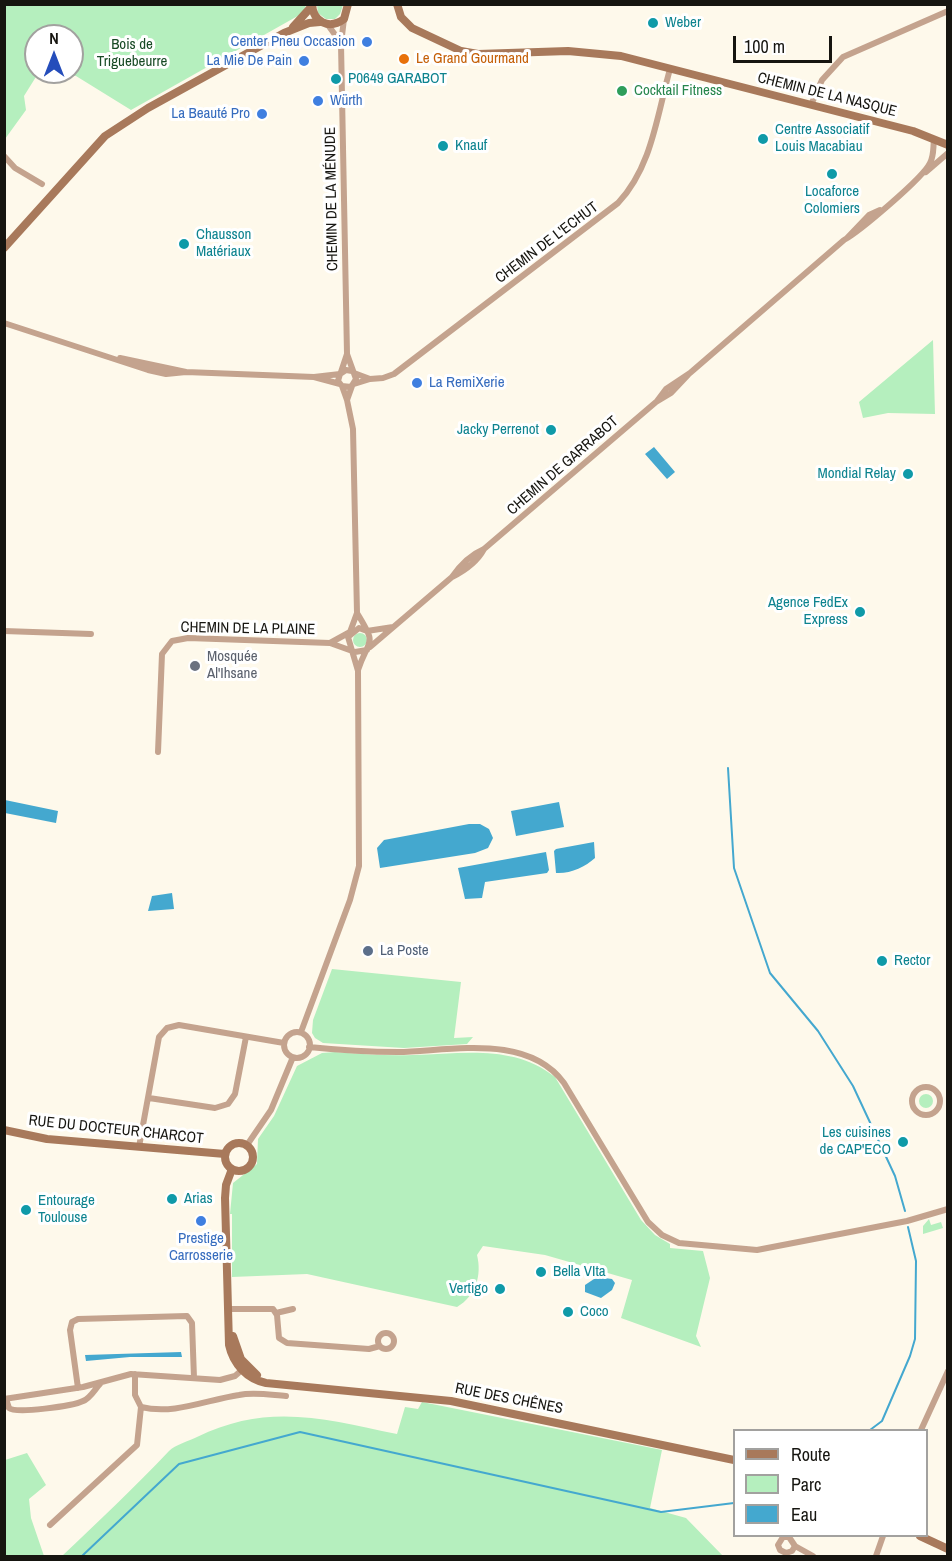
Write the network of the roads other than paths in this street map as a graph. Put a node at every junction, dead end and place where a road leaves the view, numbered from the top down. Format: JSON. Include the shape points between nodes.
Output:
{"nodes":[{"id":1,"x":397,"y":4,"type":"edge"},
{"id":2,"x":312,"y":5,"type":"edge"},
{"id":3,"x":349,"y":5,"type":"edge"},
{"id":4,"x":948,"y":11,"type":"edge"},
{"id":5,"x":344,"y":19,"type":"junction"},
{"id":6,"x":324,"y":23,"type":"junction"},
{"id":7,"x":291,"y":29,"type":"junction"},
{"id":8,"x":341,"y":44,"type":"junction"},
{"id":9,"x":670,"y":69,"type":"junction"},
{"id":10,"x":811,"y":105,"type":"junction"},
{"id":11,"x":933,"y":140,"type":"junction"},
{"id":12,"x":948,"y":145,"type":"edge"},
{"id":13,"x":948,"y":153,"type":"edge"},
{"id":14,"x":4,"y":156,"type":"edge"},
{"id":15,"x":922,"y":174,"type":"junction"},
{"id":16,"x":42,"y":184,"type":"dead end"},
{"id":17,"x":4,"y":248,"type":"edge"},
{"id":18,"x":4,"y":323,"type":"edge"},
{"id":19,"x":347,"y":354,"type":"junction"},
{"id":20,"x":353,"y":372,"type":"junction"},
{"id":21,"x":340,"y":373,"type":"junction"},
{"id":22,"x":314,"y":377,"type":"junction"},
{"id":23,"x":370,"y":379,"type":"junction"},
{"id":24,"x":341,"y":385,"type":"junction"},
{"id":25,"x":353,"y":385,"type":"junction"},
{"id":26,"x":347,"y":400,"type":"junction"},
{"id":27,"x":357,"y":613,"type":"junction"},
{"id":28,"x":393,"y":627,"type":"junction"},
{"id":29,"x":4,"y":631,"type":"edge"},
{"id":30,"x":367,"y":631,"type":"junction"},
{"id":31,"x":351,"y":632,"type":"junction"},
{"id":32,"x":91,"y":634,"type":"dead end"},
{"id":33,"x":330,"y":643,"type":"junction"},
{"id":34,"x":369,"y":648,"type":"junction"},
{"id":35,"x":352,"y":651,"type":"junction"},
{"id":36,"x":358,"y":671,"type":"junction"},
{"id":37,"x":158,"y":752,"type":"dead end"},
{"id":38,"x":301,"y":1032,"type":"junction"},
{"id":39,"x":246,"y":1037,"type":"junction"},
{"id":40,"x":284,"y":1043,"type":"junction"},
{"id":41,"x":309,"y":1047,"type":"junction"},
{"id":42,"x":293,"y":1057,"type":"junction"},
{"id":43,"x":148,"y":1098,"type":"junction"},
{"id":44,"x":942,"y":1108,"type":"joint"},
{"id":45,"x":4,"y":1131,"type":"edge"},
{"id":46,"x":247,"y":1145,"type":"junction"},
{"id":47,"x":139,"y":1148,"type":"junction"},
{"id":48,"x":225,"y":1154,"type":"junction"},
{"id":49,"x":232,"y":1169,"type":"junction"},
{"id":50,"x":948,"y":1209,"type":"edge"},
{"id":51,"x":229,"y":1309,"type":"junction"},
{"id":52,"x":293,"y":1309,"type":"dead end"},
{"id":53,"x":276,"y":1313,"type":"junction"},
{"id":54,"x":229,"y":1327,"type":"junction"},
{"id":55,"x":380,"y":1346,"type":"dead end"},
{"id":56,"x":246,"y":1370,"type":"junction"},
{"id":57,"x":948,"y":1371,"type":"edge"},
{"id":58,"x":135,"y":1374,"type":"junction"},
{"id":59,"x":194,"y":1378,"type":"junction"},
{"id":60,"x":101,"y":1382,"type":"junction"},
{"id":61,"x":81,"y":1388,"type":"junction"},
{"id":62,"x":286,"y":1395,"type":"dead end"},
{"id":63,"x":89,"y":1397,"type":"junction"},
{"id":64,"x":5,"y":1399,"type":"edge"},
{"id":65,"x":141,"y":1407,"type":"junction"},
{"id":66,"x":922,"y":1429,"type":"edge"},
{"id":67,"x":733,"y":1460,"type":"edge"},
{"id":68,"x":50,"y":1525,"type":"dead end"},
{"id":69,"x":884,"y":1537,"type":"edge"},
{"id":70,"x":922,"y":1537,"type":"edge"},
{"id":71,"x":795,"y":1546,"type":"dead end"},
{"id":72,"x":948,"y":1549,"type":"edge"},
{"id":73,"x":813,"y":1557,"type":"edge"},
{"id":74,"x":876,"y":1557,"type":"edge"}],
"edges":[{"from":1,"to":9,"type":"street","name":"CHEMIN DE LA NASQUE","via":[[401,17],[412,28],[461,51],[592,53]]},
{"from":2,"to":6,"type":"street","via":[[315,17]]},
{"from":2,"to":7,"type":"street"},
{"from":3,"to":5,"type":"street"},
{"from":4,"to":10,"type":"street","via":[[843,57],[822,80]]},
{"from":5,"to":6,"type":"street"},
{"from":5,"to":8,"type":"street","name":"CHEMIN DE LA MÉNUDE"},
{"from":6,"to":7,"type":"street"},
{"from":6,"to":8,"type":"street"},
{"from":7,"to":17,"type":"street","via":[[105,136]]},
{"from":8,"to":19,"type":"street","name":"CHEMIN DE LA MÉNUDE"},
{"from":9,"to":10,"type":"street","name":"CHEMIN DE LA NASQUE"},
{"from":9,"to":23,"type":"street","name":"CHEMIN DE L'ECHUT","via":[[646,159],[618,203],[394,374]]},
{"from":10,"to":11,"type":"street","name":"CHEMIN DE LA NASQUE","via":[[913,131]]},
{"from":11,"to":12,"type":"street","name":"CHEMIN DE LA NASQUE"},
{"from":11,"to":15,"type":"street","name":"CHEMIN DE GARRABOT","via":[[933,156]]},
{"from":13,"to":15,"type":"street","name":"CHEMIN DE GARRABOT"},
{"from":14,"to":16,"type":"street","via":[[15,168]]},
{"from":15,"to":28,"type":"street","name":"CHEMIN DE GARRABOT","via":[[860,231],[844,240],[690,373],[675,381],[477,559]]},
{"from":18,"to":22,"type":"street","via":[[157,372]]},
{"from":19,"to":20,"type":"street","name":"CHEMIN DE LA MÉNUDE"},
{"from":19,"to":21,"type":"street","name":"CHEMIN DE LA MÉNUDE"},
{"from":20,"to":21,"type":"street"},
{"from":20,"to":23,"type":"street"},
{"from":20,"to":25,"type":"street","name":"CHEMIN DE LA MÉNUDE"},
{"from":21,"to":22,"type":"street"},
{"from":21,"to":24,"type":"street","name":"CHEMIN DE LA MÉNUDE"},
{"from":22,"to":24,"type":"street"},
{"from":23,"to":25,"type":"street","name":"CHEMIN DE L'ECHUT"},
{"from":24,"to":25,"type":"street","name":"CHEMIN DE L'ECHUT"},
{"from":24,"to":26,"type":"street"},
{"from":25,"to":26,"type":"street"},
{"from":26,"to":27,"type":"street","via":[[353,429]]},
{"from":27,"to":30,"type":"street"},
{"from":27,"to":31,"type":"street"},
{"from":28,"to":30,"type":"street"},
{"from":28,"to":34,"type":"street","name":"CHEMIN DE GARRABOT"},
{"from":29,"to":32,"type":"street"},
{"from":30,"to":31,"type":"street","via":[[359,628]]},
{"from":30,"to":34,"type":"street","via":[[372,638]]},
{"from":31,"to":33,"type":"street","name":"CHEMIN DE LA PLAINE"},
{"from":31,"to":35,"type":"street","via":[[347,641]]},
{"from":33,"to":35,"type":"street","name":"CHEMIN DE LA PLAINE"},
{"from":33,"to":37,"type":"street","name":"CHEMIN DE LA PLAINE","via":[[188,638],[172,641],[162,654]]},
{"from":34,"to":35,"type":"street","via":[[359,653]]},
{"from":34,"to":36,"type":"street"},
{"from":35,"to":36,"type":"street"},
{"from":36,"to":38,"type":"street","via":[[360,851],[350,900]]},
{"from":38,"to":40,"type":"street","via":[[290,1034]]},
{"from":38,"to":41,"type":"street","via":[[309,1040]]},
{"from":39,"to":40,"type":"street"},
{"from":39,"to":43,"type":"street","via":[[235,1094],[228,1104],[215,1108]]},
{"from":39,"to":43,"type":"street","via":[[179,1025],[167,1028],[159,1037]]},
{"from":40,"to":42,"type":"street"},
{"from":41,"to":42,"type":"street","via":[[305,1054]]},
{"from":41,"to":50,"type":"street","via":[[382,1052],[485,1048],[534,1058],[564,1083],[648,1222],[679,1243],[764,1250]]},
{"from":42,"to":46,"type":"street","via":[[271,1110]]},
{"from":43,"to":47,"type":"street"},
{"from":44,"to":44,"type":"street","via":[[934,1089],[920,1088],[914,1095],[912,1104],[922,1114]]},
{"from":45,"to":47,"type":"street","name":"RUE DU DOCTEUR CHARCOT"},
{"from":46,"to":48,"type":"street","via":[[234,1143]]},
{"from":46,"to":49,"type":"street","via":[[253,1161],[244,1170]]},
{"from":47,"to":48,"type":"street","name":"RUE DU DOCTEUR CHARCOT"},
{"from":48,"to":49,"type":"street"},
{"from":49,"to":51,"type":"street","via":[[225,1191]]},
{"from":51,"to":53,"type":"street","via":[[268,1308]]},
{"from":51,"to":54,"type":"street"},
{"from":52,"to":53,"type":"street"},
{"from":53,"to":55,"type":"street","via":[[279,1338],[287,1343]]},
{"from":54,"to":56,"type":"street"},
{"from":54,"to":56,"type":"street","via":[[230,1349]]},
{"from":56,"to":59,"type":"street","via":[[224,1380]]},
{"from":56,"to":67,"type":"street","name":"RUE DES CHÊNES","via":[[258,1381],[452,1401]]},
{"from":57,"to":66,"type":"street"},
{"from":58,"to":59,"type":"street"},
{"from":58,"to":60,"type":"street"},
{"from":58,"to":65,"type":"street","via":[[135,1395]]},
{"from":59,"to":61,"type":"street","via":[[192,1323],[187,1316],[78,1318],[70,1330]]},
{"from":60,"to":61,"type":"street"},
{"from":60,"to":63,"type":"street"},
{"from":61,"to":63,"type":"street"},
{"from":61,"to":64,"type":"street"},
{"from":62,"to":65,"type":"street","via":[[237,1395],[169,1409]]},
{"from":63,"to":64,"type":"street","via":[[83,1402],[19,1412],[10,1409]]},
{"from":65,"to":68,"type":"street","via":[[137,1446]]},
{"from":69,"to":74,"type":"street"},
{"from":70,"to":72,"type":"street"},
{"from":71,"to":73,"type":"street"}]}
